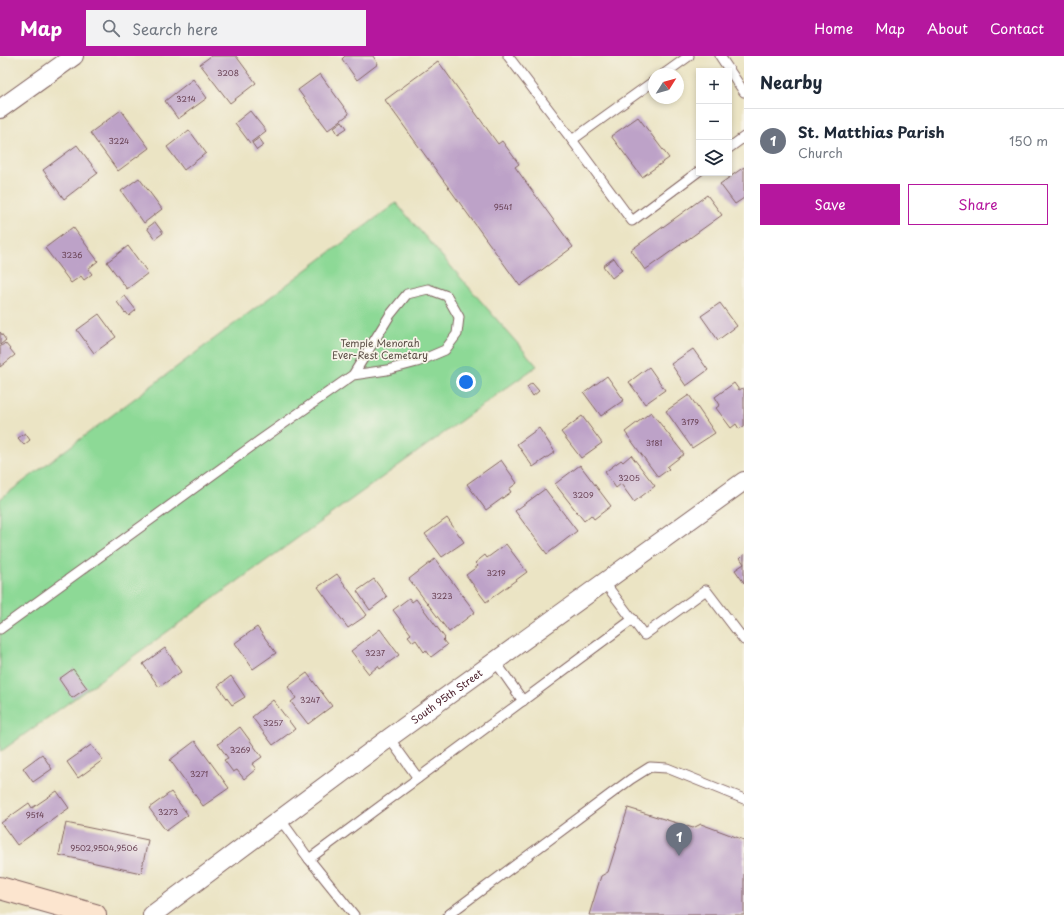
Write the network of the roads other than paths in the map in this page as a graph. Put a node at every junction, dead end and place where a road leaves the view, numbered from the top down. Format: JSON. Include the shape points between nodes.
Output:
{"nodes":[{"id":1,"x":74,"y":56,"type":"edge"},
{"id":2,"x":508,"y":56,"type":"edge"},
{"id":3,"x":689,"y":56,"type":"edge"},
{"id":4,"x":720,"y":56,"type":"edge"},
{"id":5,"x":672,"y":68,"type":"edge"},
{"id":6,"x":648,"y":85,"type":"edge"},
{"id":7,"x":744,"y":92,"type":"edge"},
{"id":8,"x":0,"y":109,"type":"edge"},
{"id":9,"x":744,"y":136,"type":"edge"},
{"id":10,"x":572,"y":140,"type":"junction"},
{"id":11,"x":732,"y":146,"type":"edge"},
{"id":12,"x":696,"y":173,"type":"edge"},
{"id":13,"x":353,"y":375,"type":"junction"},
{"id":14,"x":744,"y":481,"type":"edge"},
{"id":15,"x":604,"y":582,"type":"junction"},
{"id":16,"x":633,"y":620,"type":"junction"},
{"id":17,"x":0,"y":629,"type":"edge"},
{"id":18,"x":744,"y":640,"type":"edge"},
{"id":19,"x":495,"y":661,"type":"junction"},
{"id":20,"x":523,"y":701,"type":"junction"},
{"id":21,"x":388,"y":738,"type":"junction"},
{"id":22,"x":418,"y":778,"type":"junction"},
{"id":23,"x":744,"y":799,"type":"edge"},
{"id":24,"x":280,"y":819,"type":"junction"},
{"id":25,"x":309,"y":859,"type":"junction"},
{"id":26,"x":0,"y":888,"type":"edge"},
{"id":27,"x":95,"y":915,"type":"edge"},
{"id":28,"x":152,"y":915,"type":"edge"},
{"id":29,"x":354,"y":915,"type":"edge"},
{"id":30,"x":448,"y":915,"type":"edge"}],
"edges":[{"from":1,"to":8,"type":"street"},
{"from":2,"to":10,"type":"lane"},
{"from":3,"to":5,"type":"lane"},
{"from":4,"to":7,"type":"lane"},
{"from":6,"to":10,"type":"lane"},
{"from":9,"to":11,"type":"lane"},
{"from":10,"to":12,"type":"lane","via":[[632,222]]},
{"from":13,"to":13,"type":"lane","via":[[417,362],[445,350],[457,334],[459,317],[447,296],[428,289],[406,294]]},
{"from":13,"to":17,"type":"lane"},
{"from":14,"to":15,"type":"street","name":"South 95th Street"},
{"from":15,"to":16,"type":"lane"},
{"from":15,"to":19,"type":"street","name":"South 95th Street"},
{"from":16,"to":18,"type":"lane","via":[[644,635],[706,590]]},
{"from":16,"to":20,"type":"lane"},
{"from":19,"to":20,"type":"lane"},
{"from":19,"to":21,"type":"street","name":"South 95th Street"},
{"from":20,"to":22,"type":"lane"},
{"from":21,"to":22,"type":"lane"},
{"from":21,"to":24,"type":"street","name":"South 95th Street"},
{"from":22,"to":25,"type":"lane"},
{"from":23,"to":30,"type":"lane","via":[[667,768],[650,767]]},
{"from":24,"to":25,"type":"lane"},
{"from":24,"to":28,"type":"street","name":"South 95th Street"},
{"from":25,"to":29,"type":"lane"},
{"from":26,"to":27,"type":"main road"}]}
